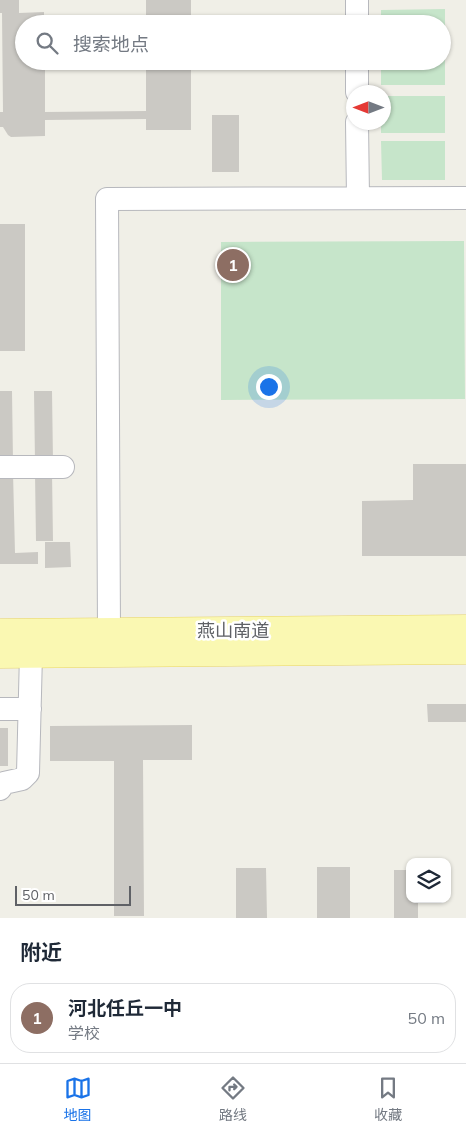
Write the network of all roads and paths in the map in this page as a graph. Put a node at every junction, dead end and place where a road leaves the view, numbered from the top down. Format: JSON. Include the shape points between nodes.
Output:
{"nodes":[{"id":1,"x":357,"y":0,"type":"edge"},
{"id":2,"x":357,"y":15,"type":"edge"},
{"id":3,"x":357,"y":70,"type":"edge"},
{"id":4,"x":357,"y":85,"type":"edge"},
{"id":5,"x":358,"y":130,"type":"edge"},
{"id":6,"x":358,"y":198,"type":"junction"},
{"id":7,"x":466,"y":198,"type":"edge"},
{"id":8,"x":63,"y":466,"type":"dead end"},
{"id":9,"x":0,"y":467,"type":"edge"},
{"id":10,"x":466,"y":629,"type":"edge"},
{"id":11,"x":109,"y":632,"type":"junction"},
{"id":12,"x":0,"y":633,"type":"edge"},
{"id":13,"x":466,"y":650,"type":"edge"},
{"id":14,"x":0,"y":654,"type":"edge"},
{"id":15,"x":31,"y":654,"type":"junction"},
{"id":16,"x":0,"y":709,"type":"edge"},
{"id":17,"x":30,"y":709,"type":"junction"},
{"id":18,"x":0,"y":789,"type":"edge"}],
"edges":[{"from":1,"to":2,"type":"lane"},
{"from":3,"to":4,"type":"lane"},
{"from":5,"to":6,"type":"lane"},
{"from":6,"to":7,"type":"lane"},
{"from":6,"to":11,"type":"lane","via":[[107,199]]},
{"from":8,"to":9,"type":"lane"},
{"from":10,"to":11,"type":"main road","name":"燕山南道"},
{"from":11,"to":12,"type":"main road","name":"燕山南道"},
{"from":13,"to":15,"type":"main road","name":"燕山南道"},
{"from":14,"to":15,"type":"main road","name":"燕山南道"},
{"from":15,"to":17,"type":"lane"},
{"from":16,"to":17,"type":"lane"},
{"from":17,"to":18,"type":"lane","via":[[28,773],[22,779],[4,783]]}]}
